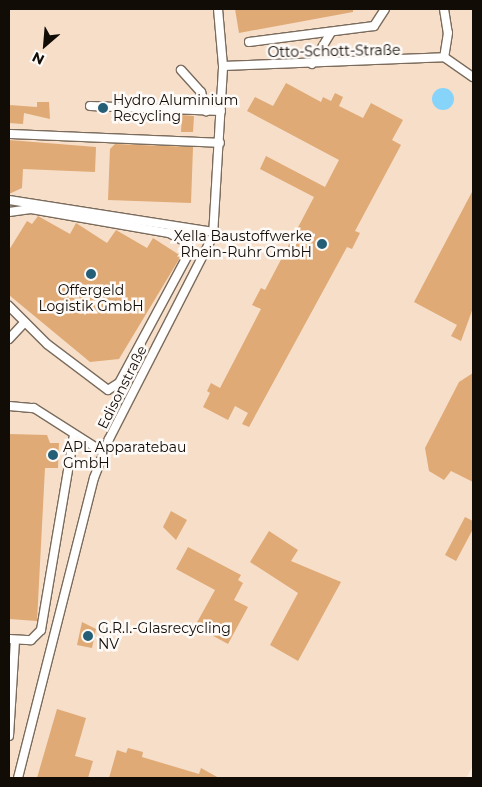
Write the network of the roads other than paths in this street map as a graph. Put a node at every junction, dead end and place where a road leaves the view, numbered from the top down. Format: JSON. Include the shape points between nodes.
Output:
{"nodes":[{"id":1,"x":218,"y":9,"type":"edge"},
{"id":2,"x":385,"y":9,"type":"edge"},
{"id":3,"x":444,"y":9,"type":"edge"},
{"id":4,"x":331,"y":32,"type":"junction"},
{"id":5,"x":248,"y":42,"type":"dead end"},
{"id":6,"x":444,"y":58,"type":"junction"},
{"id":7,"x":312,"y":64,"type":"junction"},
{"id":8,"x":223,"y":66,"type":"junction"},
{"id":9,"x":181,"y":70,"type":"dead end"},
{"id":10,"x":473,"y":77,"type":"edge"},
{"id":11,"x":90,"y":106,"type":"dead end"},
{"id":12,"x":206,"y":111,"type":"junction"},
{"id":13,"x":221,"y":111,"type":"junction"},
{"id":14,"x":9,"y":134,"type":"edge"},
{"id":15,"x":220,"y":143,"type":"junction"},
{"id":16,"x":9,"y":200,"type":"edge"},
{"id":17,"x":9,"y":212,"type":"edge"},
{"id":18,"x":214,"y":232,"type":"junction"},
{"id":19,"x":9,"y":306,"type":"edge"},
{"id":20,"x":25,"y":322,"type":"junction"},
{"id":21,"x":9,"y":339,"type":"edge"},
{"id":22,"x":9,"y":406,"type":"edge"},
{"id":23,"x":74,"y":435,"type":"junction"},
{"id":24,"x":103,"y":452,"type":"junction"},
{"id":25,"x":12,"y":639,"type":"edge"},
{"id":26,"x":9,"y":736,"type":"edge"},
{"id":27,"x":18,"y":778,"type":"edge"}],
"edges":[{"from":1,"to":8,"type":"street","name":"Edisonstraße"},
{"from":2,"to":4,"type":"street","via":[[374,26]]},
{"from":3,"to":6,"type":"street","via":[[448,33]]},
{"from":4,"to":5,"type":"street"},
{"from":4,"to":7,"type":"street"},
{"from":6,"to":7,"type":"street","name":"Otto-Schott-Straße"},
{"from":6,"to":10,"type":"street"},
{"from":7,"to":8,"type":"street","name":"Otto-Schott-Straße"},
{"from":8,"to":13,"type":"street","name":"Edisonstraße"},
{"from":9,"to":12,"type":"street","via":[[201,92]]},
{"from":11,"to":12,"type":"street"},
{"from":12,"to":13,"type":"street"},
{"from":13,"to":15,"type":"street","name":"Edisonstraße"},
{"from":14,"to":15,"type":"street"},
{"from":15,"to":18,"type":"street","name":"Edisonstraße"},
{"from":16,"to":18,"type":"street"},
{"from":17,"to":20,"type":"street","via":[[31,209],[169,233],[189,246],[186,259],[114,388],[100,387]]},
{"from":18,"to":24,"type":"street","name":"Edisonstraße"},
{"from":19,"to":20,"type":"street"},
{"from":20,"to":21,"type":"street"},
{"from":22,"to":23,"type":"street","via":[[34,408]]},
{"from":23,"to":24,"type":"street"},
{"from":23,"to":25,"type":"street","via":[[41,630],[31,640]]},
{"from":24,"to":27,"type":"street","name":"Edisonstraße"},
{"from":25,"to":26,"type":"street"}]}
